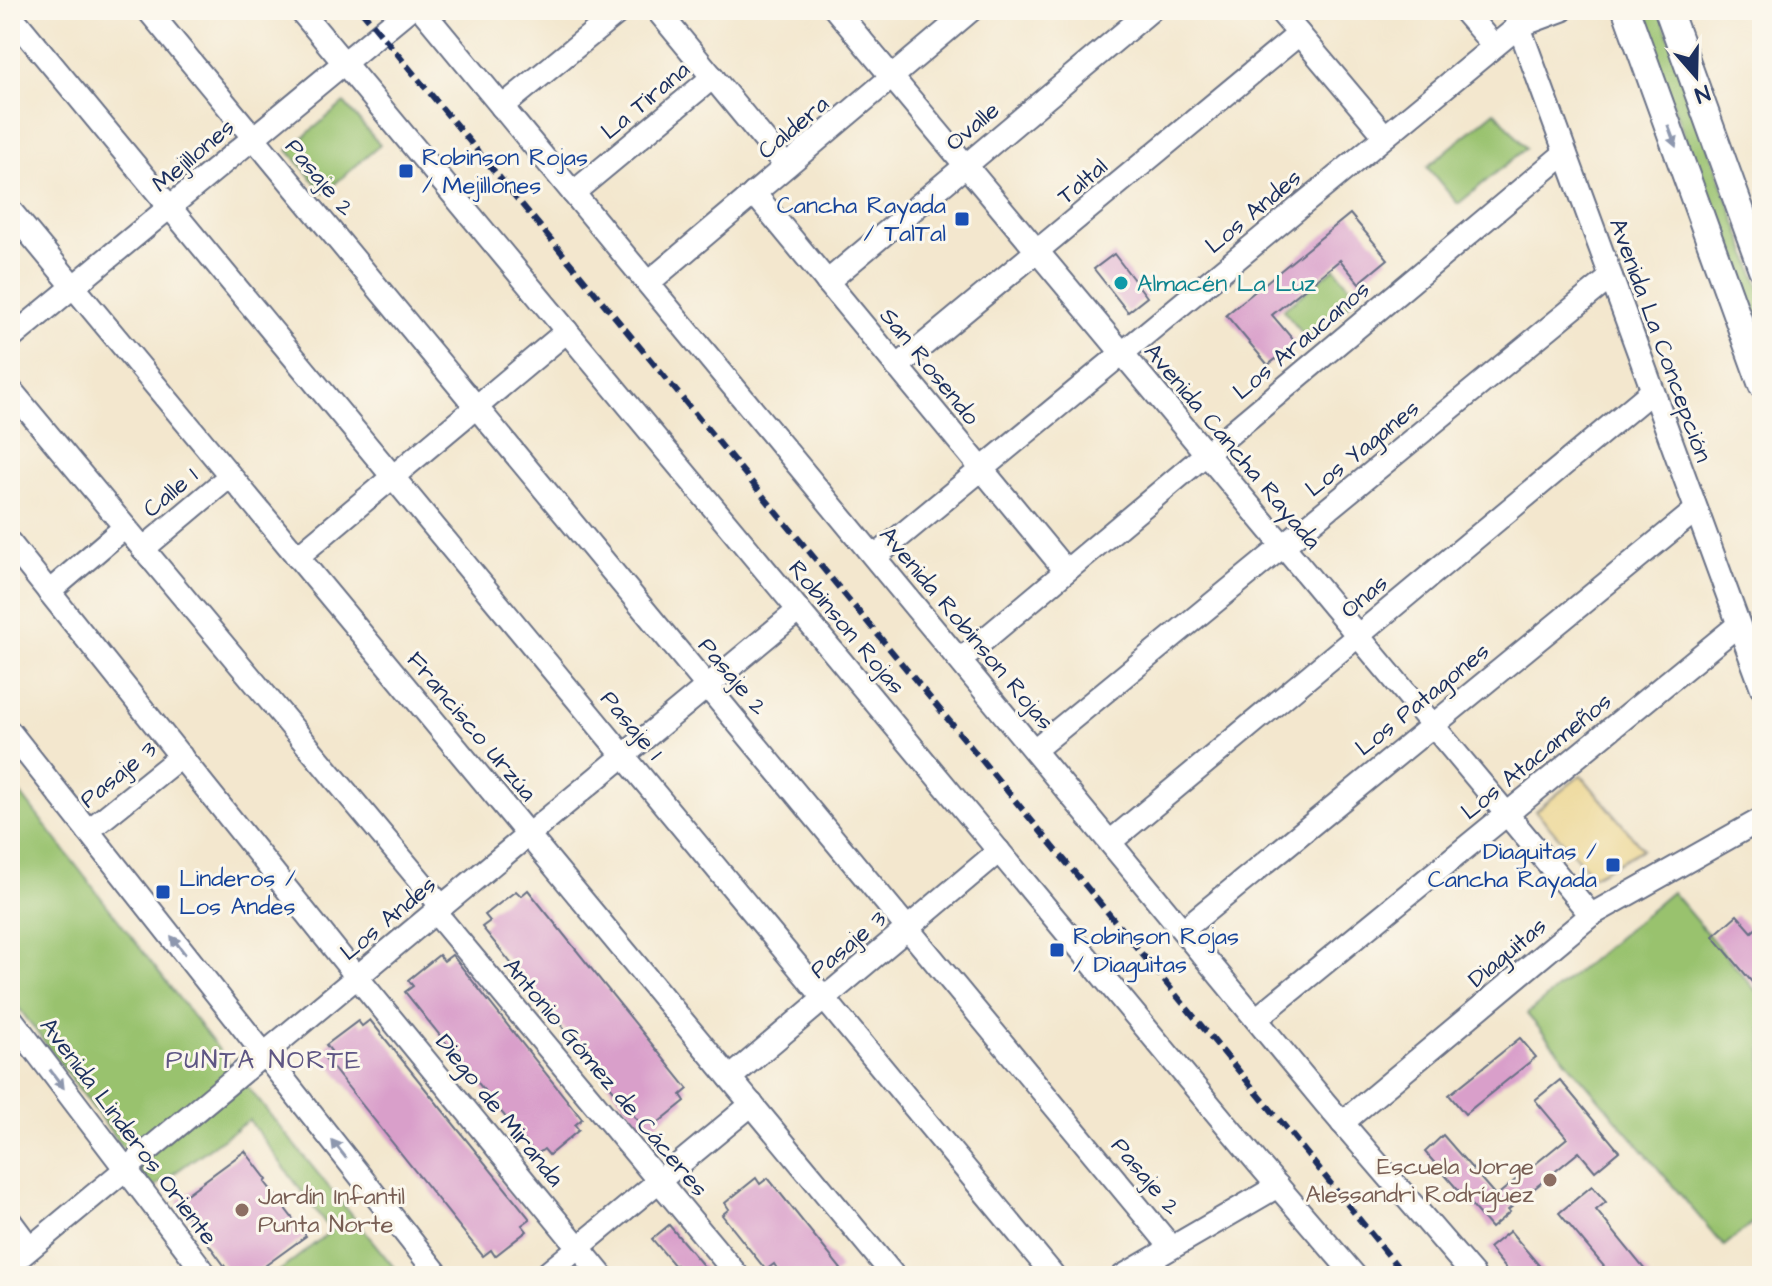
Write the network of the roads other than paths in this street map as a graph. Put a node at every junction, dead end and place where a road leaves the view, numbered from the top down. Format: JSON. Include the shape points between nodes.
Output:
{"nodes":[{"id":1,"x":148,"y":10,"type":"edge"},
{"id":2,"x":300,"y":10,"type":"edge"},
{"id":3,"x":408,"y":10,"type":"edge"},
{"id":4,"x":422,"y":10,"type":"edge"},
{"id":5,"x":621,"y":10,"type":"edge"},
{"id":6,"x":657,"y":10,"type":"edge"},
{"id":7,"x":836,"y":10,"type":"edge"},
{"id":8,"x":971,"y":10,"type":"edge"},
{"id":9,"x":1151,"y":10,"type":"edge"},
{"id":10,"x":1279,"y":10,"type":"edge"},
{"id":11,"x":1463,"y":10,"type":"edge"},
{"id":12,"x":1562,"y":10,"type":"edge"},
{"id":13,"x":1626,"y":10,"type":"edge"},
{"id":14,"x":1668,"y":10,"type":"edge"},
{"id":15,"x":10,"y":14,"type":"edge"},
{"id":16,"x":1516,"y":18,"type":"edge"},
{"id":17,"x":1299,"y":34,"type":"junction"},
{"id":18,"x":1494,"y":46,"type":"junction"},
{"id":19,"x":344,"y":63,"type":"junction"},
{"id":20,"x":713,"y":77,"type":"junction"},
{"id":21,"x":892,"y":77,"type":"junction"},
{"id":22,"x":502,"y":107,"type":"junction"},
{"id":23,"x":1385,"y":136,"type":"junction"},
{"id":24,"x":254,"y":138,"type":"junction"},
{"id":25,"x":1565,"y":153,"type":"junction"},
{"id":26,"x":786,"y":166,"type":"junction"},
{"id":27,"x":965,"y":166,"type":"junction"},
{"id":28,"x":573,"y":193,"type":"junction"},
{"id":29,"x":754,"y":193,"type":"junction"},
{"id":30,"x":170,"y":207,"type":"junction"},
{"id":31,"x":10,"y":210,"type":"edge"},
{"id":32,"x":1037,"y":252,"type":"junction"},
{"id":33,"x":1762,"y":269,"type":"edge"},
{"id":34,"x":1611,"y":277,"type":"junction"},
{"id":35,"x":827,"y":282,"type":"junction"},
{"id":36,"x":648,"y":283,"type":"junction"},
{"id":37,"x":74,"y":287,"type":"junction"},
{"id":38,"x":567,"y":331,"type":"junction"},
{"id":39,"x":10,"y":339,"type":"edge"},
{"id":40,"x":1122,"y":353,"type":"junction"},
{"id":41,"x":897,"y":367,"type":"junction"},
{"id":42,"x":1762,"y":385,"type":"edge"},
{"id":43,"x":10,"y":389,"type":"edge"},
{"id":44,"x":1652,"y":391,"type":"junction"},
{"id":45,"x":476,"y":407,"type":"junction"},
{"id":46,"x":1206,"y":453,"type":"junction"},
{"id":47,"x":981,"y":469,"type":"junction"},
{"id":48,"x":230,"y":476,"type":"junction"},
{"id":49,"x":393,"y":477,"type":"junction"},
{"id":50,"x":1696,"y":510,"type":"junction"},
{"id":51,"x":125,"y":527,"type":"junction"},
{"id":52,"x":10,"y":543,"type":"edge"},
{"id":53,"x":1283,"y":546,"type":"junction"},
{"id":54,"x":143,"y":549,"type":"junction"},
{"id":55,"x":297,"y":557,"type":"junction"},
{"id":56,"x":875,"y":557,"type":"junction"},
{"id":57,"x":1066,"y":571,"type":"junction"},
{"id":58,"x":49,"y":592,"type":"junction"},
{"id":59,"x":799,"y":610,"type":"junction"},
{"id":60,"x":1738,"y":625,"type":"junction"},
{"id":61,"x":1358,"y":636,"type":"junction"},
{"id":62,"x":960,"y":660,"type":"junction"},
{"id":63,"x":707,"y":686,"type":"junction"},
{"id":64,"x":1762,"y":688,"type":"edge"},
{"id":65,"x":1432,"y":725,"type":"junction"},
{"id":66,"x":10,"y":732,"type":"edge"},
{"id":67,"x":1034,"y":750,"type":"junction"},
{"id":68,"x":623,"y":755,"type":"junction"},
{"id":69,"x":181,"y":756,"type":"junction"},
{"id":70,"x":1507,"y":814,"type":"junction"},
{"id":71,"x":1762,"y":819,"type":"edge"},
{"id":72,"x":88,"y":831,"type":"junction"},
{"id":73,"x":528,"y":835,"type":"junction"},
{"id":74,"x":1110,"y":842,"type":"junction"},
{"id":75,"x":999,"y":851,"type":"junction"},
{"id":76,"x":438,"y":909,"type":"junction"},
{"id":77,"x":1591,"y":915,"type":"junction"},
{"id":78,"x":907,"y":928,"type":"junction"},
{"id":79,"x":1183,"y":930,"type":"junction"},
{"id":80,"x":357,"y":977,"type":"junction"},
{"id":81,"x":824,"y":998,"type":"junction"},
{"id":82,"x":10,"y":1017,"type":"edge"},
{"id":83,"x":1256,"y":1019,"type":"junction"},
{"id":84,"x":264,"y":1054,"type":"junction"},
{"id":85,"x":730,"y":1078,"type":"junction"},
{"id":86,"x":752,"y":1104,"type":"junction"},
{"id":87,"x":1342,"y":1123,"type":"junction"},
{"id":88,"x":126,"y":1169,"type":"junction"},
{"id":89,"x":659,"y":1181,"type":"junction"},
{"id":90,"x":1278,"y":1186,"type":"junction"},
{"id":91,"x":10,"y":1221,"type":"edge"},
{"id":92,"x":1171,"y":1247,"type":"junction"},
{"id":93,"x":30,"y":1248,"type":"junction"},
{"id":94,"x":579,"y":1248,"type":"junction"},
{"id":95,"x":10,"y":1265,"type":"edge"},
{"id":96,"x":207,"y":1276,"type":"edge"},
{"id":97,"x":439,"y":1276,"type":"edge"},
{"id":98,"x":544,"y":1276,"type":"edge"},
{"id":99,"x":602,"y":1276,"type":"edge"},
{"id":100,"x":738,"y":1276,"type":"edge"},
{"id":101,"x":894,"y":1276,"type":"edge"},
{"id":102,"x":1054,"y":1276,"type":"edge"},
{"id":103,"x":1123,"y":1276,"type":"edge"},
{"id":104,"x":1355,"y":1276,"type":"edge"},
{"id":105,"x":1474,"y":1276,"type":"edge"}],
"edges":[{"from":1,"to":24,"type":"street"},
{"from":2,"to":19,"type":"street","name":"Robinson Rojas"},
{"from":3,"to":19,"type":"street","name":"Mejillones"},
{"from":4,"to":22,"type":"street","name":"Avenida Robinson Rojas"},
{"from":5,"to":22,"type":"street"},
{"from":6,"to":20,"type":"street"},
{"from":7,"to":21,"type":"street","name":"Avenida Cancha Rayada"},
{"from":8,"to":21,"type":"street","name":"Caldera"},
{"from":9,"to":27,"type":"street","name":"Ovalle"},
{"from":10,"to":17,"type":"street"},
{"from":11,"to":18,"type":"street"},
{"from":12,"to":16,"type":"street","name":"Los Andes"},
{"from":13,"to":42,"type":"main road","one_way":true},
{"from":14,"to":33,"type":"main road"},
{"from":15,"to":30,"type":"street"},
{"from":16,"to":18,"type":"street","name":"Los Andes"},
{"from":16,"to":25,"type":"street","name":"Avenida La Concepción"},
{"from":17,"to":23,"type":"street"},
{"from":17,"to":32,"type":"street","name":"Taltal"},
{"from":18,"to":23,"type":"street","name":"Los Andes"},
{"from":19,"to":24,"type":"street","name":"Mejillones"},
{"from":19,"to":38,"type":"street","name":"Robinson Rojas"},
{"from":20,"to":26,"type":"street"},
{"from":20,"to":28,"type":"street","name":"La Tirana"},
{"from":21,"to":26,"type":"street","name":"Caldera"},
{"from":21,"to":27,"type":"street","name":"Avenida Cancha Rayada"},
{"from":22,"to":28,"type":"street","name":"Avenida Robinson Rojas"},
{"from":23,"to":40,"type":"street","name":"Los Andes"},
{"from":24,"to":30,"type":"street","name":"Mejillones"},
{"from":24,"to":45,"type":"street","name":"Pasaje 2"},
{"from":25,"to":34,"type":"street","name":"Avenida La Concepción"},
{"from":25,"to":46,"type":"street","name":"Los Araucanos"},
{"from":26,"to":29,"type":"street","name":"Caldera"},
{"from":27,"to":32,"type":"street","name":"Avenida Cancha Rayada"},
{"from":27,"to":35,"type":"street","name":"Ovalle"},
{"from":28,"to":36,"type":"street","name":"Avenida Robinson Rojas"},
{"from":29,"to":35,"type":"street","name":"San Rosendo"},
{"from":29,"to":36,"type":"street","name":"Caldera"},
{"from":30,"to":37,"type":"street","name":"Mejillones"},
{"from":30,"to":49,"type":"street","name":"Pasaje 1"},
{"from":31,"to":37,"type":"street","name":"Francisco Urzúa"},
{"from":32,"to":40,"type":"street","name":"Avenida Cancha Rayada"},
{"from":32,"to":41,"type":"street","name":"Taltal"},
{"from":34,"to":44,"type":"street","name":"Avenida La Concepción"},
{"from":34,"to":53,"type":"street","name":"Los Yaganes"},
{"from":35,"to":41,"type":"street","name":"San Rosendo"},
{"from":36,"to":56,"type":"street","name":"Avenida Robinson Rojas"},
{"from":37,"to":39,"type":"street","name":"Mejillones"},
{"from":37,"to":48,"type":"street","name":"Francisco Urzúa"},
{"from":38,"to":45,"type":"street"},
{"from":38,"to":59,"type":"street","name":"Robinson Rojas"},
{"from":40,"to":46,"type":"street","name":"Avenida Cancha Rayada"},
{"from":40,"to":47,"type":"street","name":"Los Andes"},
{"from":41,"to":47,"type":"street","name":"San Rosendo"},
{"from":43,"to":51,"type":"street"},
{"from":44,"to":50,"type":"street","name":"Avenida La Concepción"},
{"from":44,"to":61,"type":"street","name":"Onas"},
{"from":45,"to":49,"type":"street"},
{"from":45,"to":63,"type":"street","name":"Pasaje 2"},
{"from":46,"to":53,"type":"street","name":"Avenida Cancha Rayada"},
{"from":46,"to":57,"type":"street","name":"Los Araucanos"},
{"from":47,"to":56,"type":"street","name":"Los Andes"},
{"from":47,"to":57,"type":"street","name":"San Rosendo"},
{"from":48,"to":54,"type":"street","name":"Calle 1"},
{"from":48,"to":55,"type":"street","name":"Francisco Urzúa"},
{"from":49,"to":55,"type":"street"},
{"from":49,"to":68,"type":"street","name":"Pasaje 1"},
{"from":50,"to":60,"type":"street","name":"Avenida La Concepción"},
{"from":50,"to":65,"type":"street","name":"Los Patagones"},
{"from":51,"to":54,"type":"street"},
{"from":51,"to":58,"type":"street"},
{"from":52,"to":58,"type":"street"},
{"from":53,"to":61,"type":"street","name":"Avenida Cancha Rayada"},
{"from":53,"to":67,"type":"street","name":"Los Yaganes"},
{"from":54,"to":76,"type":"street"},
{"from":55,"to":73,"type":"street","name":"Francisco Urzúa"},
{"from":56,"to":62,"type":"street","name":"Avenida Robinson Rojas"},
{"from":57,"to":62,"type":"street","name":"Los Araucanos"},
{"from":58,"to":69,"type":"street"},
{"from":59,"to":63,"type":"street","name":"Los Andes"},
{"from":59,"to":75,"type":"street","name":"Robinson Rojas"},
{"from":60,"to":64,"type":"street","name":"Avenida La Concepción"},
{"from":60,"to":70,"type":"street","name":"Los Atacameños"},
{"from":61,"to":65,"type":"street","name":"Avenida Cancha Rayada"},
{"from":61,"to":74,"type":"street","name":"Onas"},
{"from":62,"to":67,"type":"street","name":"Avenida Robinson Rojas"},
{"from":63,"to":68,"type":"street","name":"Los Andes"},
{"from":63,"to":78,"type":"street","name":"Pasaje 2"},
{"from":65,"to":70,"type":"street","name":"Avenida Cancha Rayada"},
{"from":65,"to":79,"type":"street","name":"Los Patagones"},
{"from":66,"to":72,"type":"street"},
{"from":67,"to":74,"type":"street","name":"Avenida Robinson Rojas"},
{"from":68,"to":73,"type":"street","name":"Los Andes"},
{"from":68,"to":81,"type":"street","name":"Pasaje 1"},
{"from":69,"to":72,"type":"street","name":"Pasaje 3"},
{"from":69,"to":80,"type":"street"},
{"from":70,"to":77,"type":"street","name":"Avenida Cancha Rayada"},
{"from":70,"to":83,"type":"street","name":"Los Atacameños"},
{"from":71,"to":77,"type":"street","name":"Diaguitas"},
{"from":84,"to":72,"type":"street","one_way":true},
{"from":73,"to":76,"type":"street","name":"Los Andes"},
{"from":73,"to":85,"type":"street","name":"Francisco Urzúa"},
{"from":74,"to":79,"type":"street","name":"Avenida Robinson Rojas"},
{"from":75,"to":78,"type":"street","name":"Pasaje 3"},
{"from":75,"to":90,"type":"street","name":"Robinson Rojas"},
{"from":76,"to":80,"type":"street","name":"Los Andes"},
{"from":76,"to":89,"type":"street","name":"Antonio Gómez de Cáceres"},
{"from":77,"to":87,"type":"street","name":"Diaguitas"},
{"from":78,"to":81,"type":"street","name":"Pasaje 3"},
{"from":78,"to":92,"type":"street","name":"Pasaje 2"},
{"from":79,"to":83,"type":"street","name":"Avenida Robinson Rojas"},
{"from":80,"to":84,"type":"street","name":"Los Andes"},
{"from":80,"to":94,"type":"street","name":"Diego de Miranda"},
{"from":81,"to":85,"type":"street","name":"Pasaje 3"},
{"from":81,"to":102,"type":"street","name":"Pasaje 1"},
{"from":82,"to":88,"type":"street","name":"Avenida Linderos Oriente","one_way":true},
{"from":83,"to":87,"type":"street","name":"Avenida Robinson Rojas"},
{"from":84,"to":88,"type":"street","name":"Los Andes"},
{"from":97,"to":84,"type":"street","one_way":true},
{"from":85,"to":86,"type":"street","name":"Francisco Urzúa"},
{"from":86,"to":89,"type":"street"},
{"from":86,"to":101,"type":"street","name":"Francisco Urzúa"},
{"from":87,"to":105,"type":"street","name":"Avenida Robinson Rojas"},
{"from":88,"to":93,"type":"street","name":"Los Andes"},
{"from":88,"to":96,"type":"street","name":"Avenida Linderos Oriente"},
{"from":89,"to":94,"type":"street"},
{"from":89,"to":100,"type":"street","name":"Antonio Gómez de Cáceres"},
{"from":90,"to":92,"type":"street"},
{"from":90,"to":104,"type":"street","name":"Robinson Rojas"},
{"from":91,"to":93,"type":"street"},
{"from":92,"to":103,"type":"street"},
{"from":93,"to":95,"type":"street","name":"Los Andes"},
{"from":94,"to":98,"type":"street"},
{"from":94,"to":99,"type":"street","name":"Diego de Miranda"}]}
